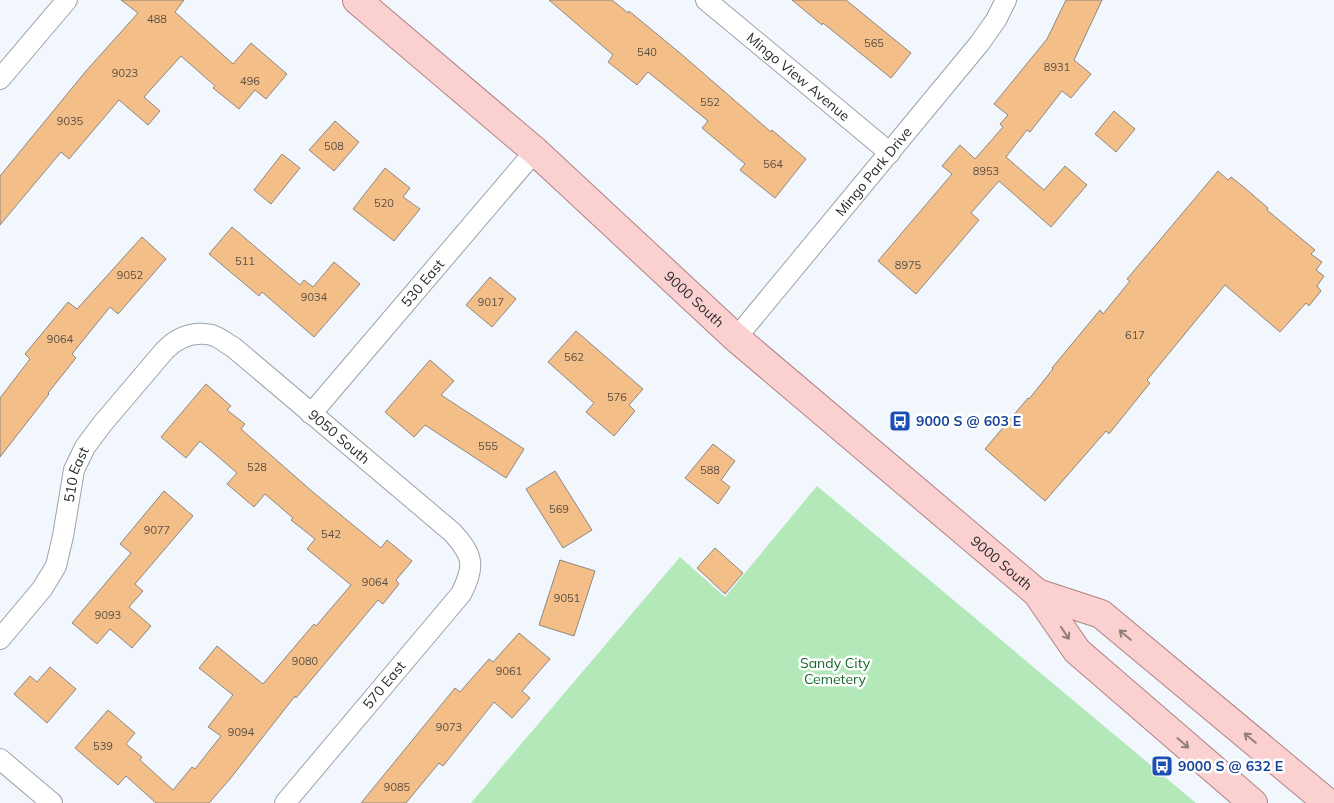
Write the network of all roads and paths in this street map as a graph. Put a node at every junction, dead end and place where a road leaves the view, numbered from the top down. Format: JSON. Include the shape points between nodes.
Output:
{"nodes":[{"id":1,"x":67,"y":0,"type":"edge"},
{"id":2,"x":358,"y":0,"type":"edge"},
{"id":3,"x":706,"y":0,"type":"edge"},
{"id":4,"x":1006,"y":0,"type":"edge"},
{"id":5,"x":0,"y":79,"type":"edge"},
{"id":6,"x":535,"y":151,"type":"junction"},
{"id":7,"x":890,"y":153,"type":"junction"},
{"id":8,"x":192,"y":335,"type":"joint"},
{"id":9,"x":736,"y":338,"type":"junction"},
{"id":10,"x":311,"y":414,"type":"junction"},
{"id":11,"x":471,"y":561,"type":"joint"},
{"id":12,"x":1037,"y":593,"type":"junction"},
{"id":13,"x":0,"y":639,"type":"edge"},
{"id":14,"x":0,"y":759,"type":"edge"},
{"id":15,"x":52,"y":803,"type":"edge"},
{"id":16,"x":285,"y":803,"type":"edge"},
{"id":17,"x":1253,"y":803,"type":"edge"},
{"id":18,"x":1328,"y":803,"type":"edge"}],
"edges":[{"from":1,"to":5,"type":"street"},
{"from":2,"to":6,"type":"main road","name":"9000 South"},
{"from":3,"to":7,"type":"street","name":"Mingo View Avenue"},
{"from":4,"to":7,"type":"street","name":"Mingo Park Drive","via":[[980,44]]},
{"from":6,"to":9,"type":"main road","name":"9000 South"},
{"from":6,"to":10,"type":"street","name":"530 East"},
{"from":7,"to":9,"type":"street","name":"Mingo Park Drive"},
{"from":8,"to":10,"type":"street","name":"9050 South","via":[[214,336],[233,347]]},
{"from":8,"to":13,"type":"street","name":"510 East","via":[[175,340],[165,350],[85,447],[74,470],[56,566],[42,589]]},
{"from":9,"to":12,"type":"main road","name":"9000 South"},
{"from":10,"to":11,"type":"street","name":"9050 South","via":[[452,532]]},
{"from":11,"to":16,"type":"street","name":"570 East","via":[[469,579],[461,594]]},
{"from":12,"to":17,"type":"main road","name":"9000 South","one_way":true,"via":[[1077,651]]},
{"from":18,"to":12,"type":"main road","name":"9000 South","one_way":true,"via":[[1101,614]]},
{"from":14,"to":15,"type":"street"}]}
